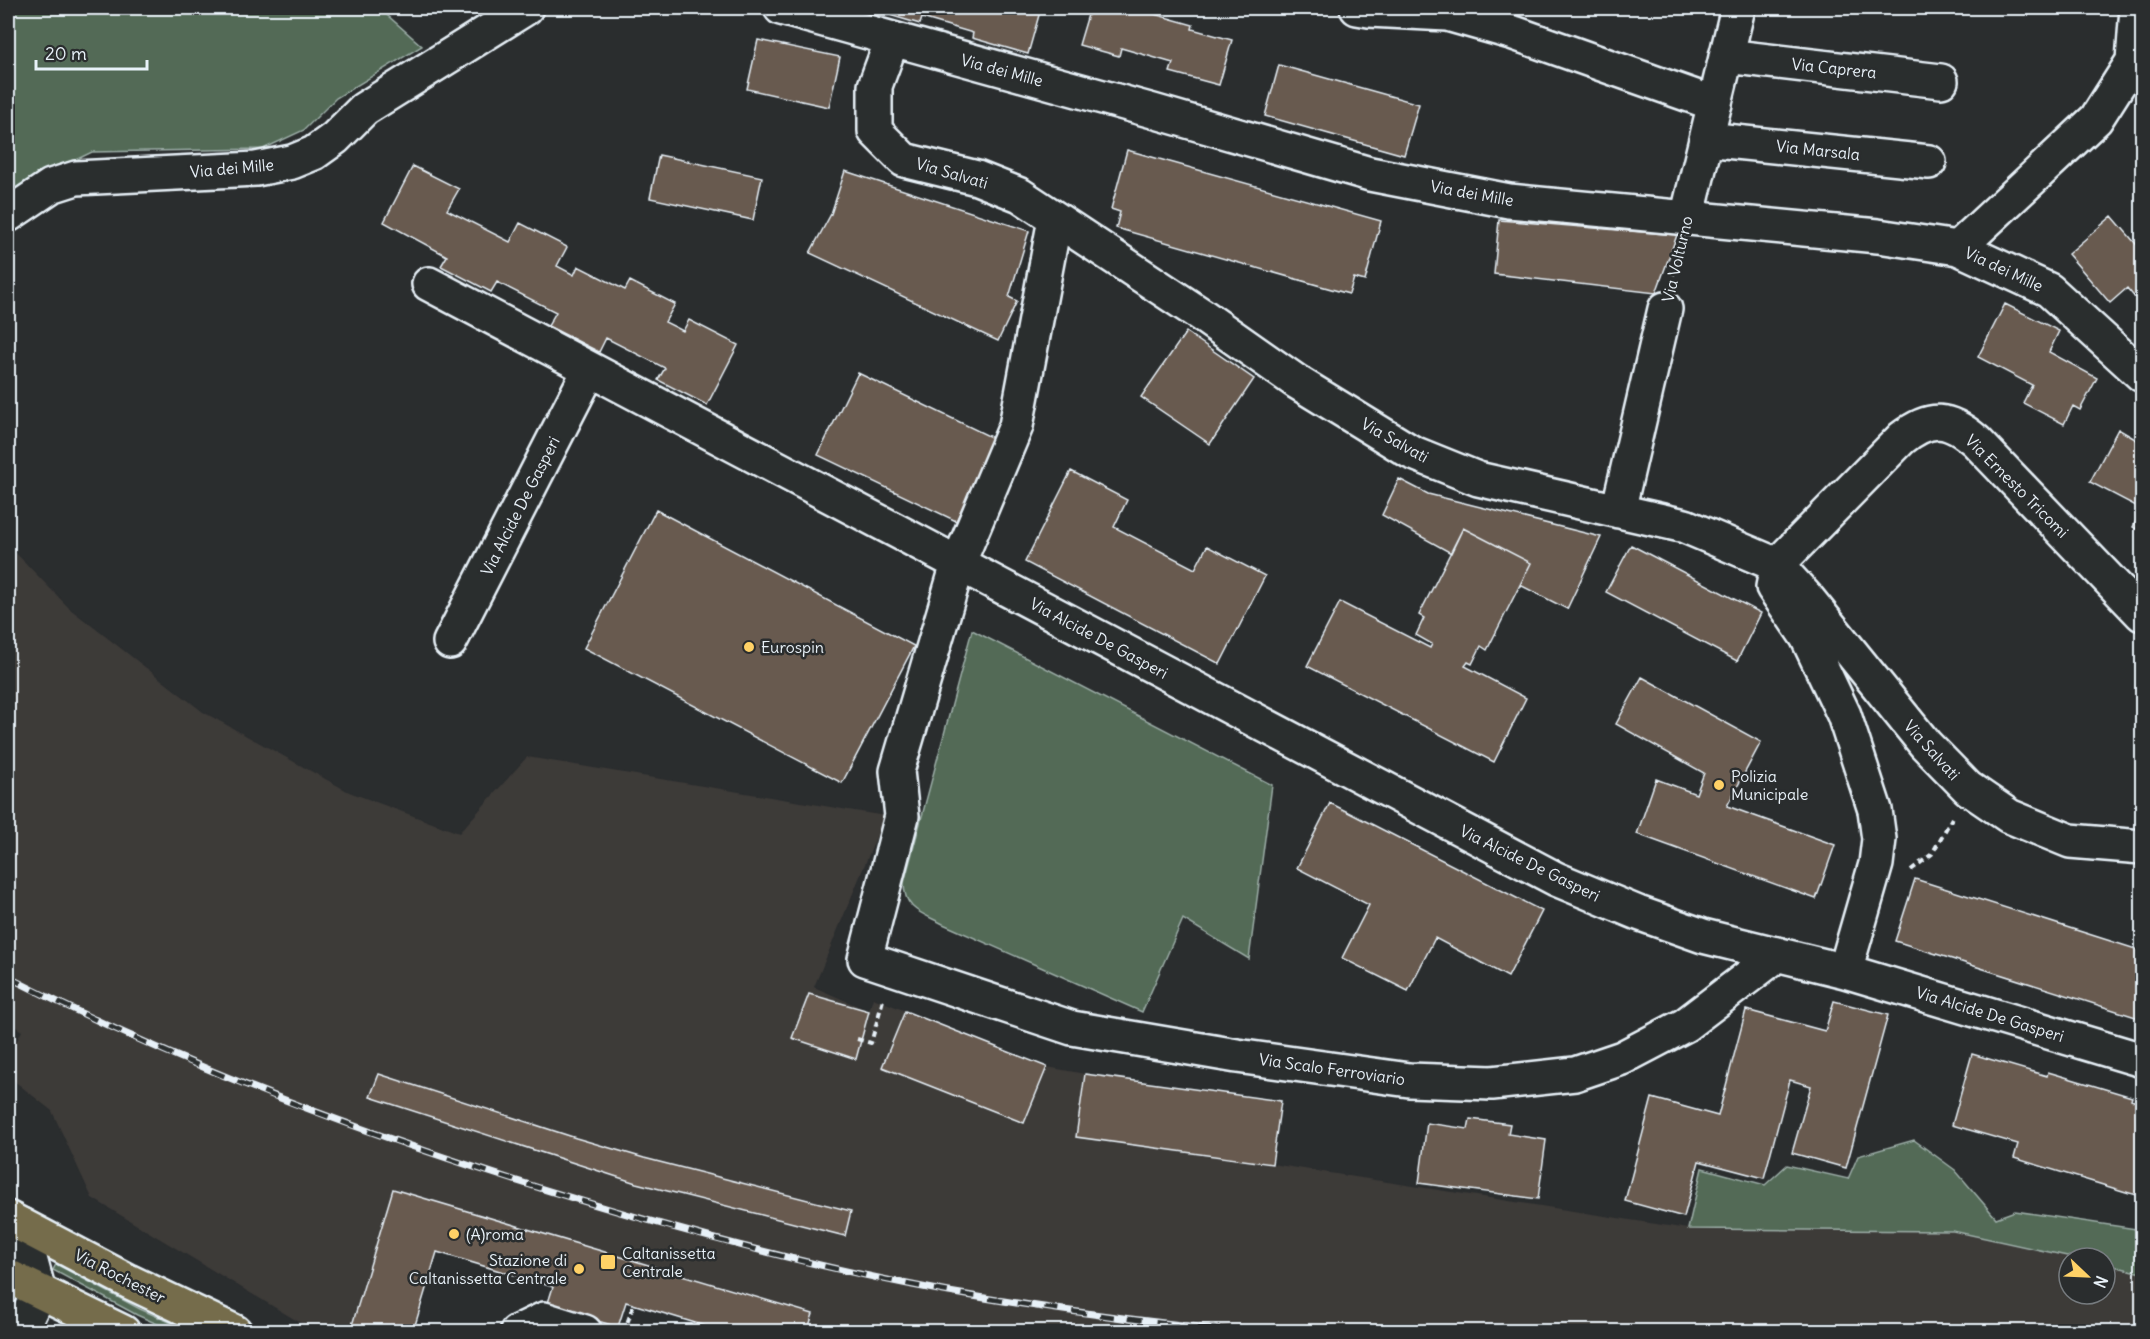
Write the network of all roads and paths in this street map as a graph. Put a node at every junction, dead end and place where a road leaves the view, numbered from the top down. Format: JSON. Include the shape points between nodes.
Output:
{"nodes":[{"id":1,"x":526,"y":8,"type":"edge"},
{"id":2,"x":781,"y":8,"type":"edge"},
{"id":3,"x":1357,"y":8,"type":"edge"},
{"id":4,"x":1738,"y":8,"type":"edge"},
{"id":5,"x":2137,"y":8,"type":"edge"},
{"id":6,"x":833,"y":14,"type":"edge"},
{"id":7,"x":892,"y":39,"type":"junction"},
{"id":8,"x":1726,"y":56,"type":"junction"},
{"id":9,"x":1941,"y":81,"type":"dead end"},
{"id":10,"x":1715,"y":104,"type":"junction"},
{"id":11,"x":1706,"y":139,"type":"junction"},
{"id":12,"x":1929,"y":162,"type":"dead end"},
{"id":13,"x":8,"y":215,"type":"edge"},
{"id":14,"x":1687,"y":218,"type":"junction"},
{"id":15,"x":1055,"y":219,"type":"junction"},
{"id":16,"x":1958,"y":248,"type":"junction"},
{"id":17,"x":429,"y":284,"type":"dead end"},
{"id":18,"x":1665,"y":309,"type":"joint"},
{"id":19,"x":590,"y":369,"type":"junction"},
{"id":20,"x":2142,"y":375,"type":"edge"},
{"id":21,"x":1618,"y":511,"type":"junction"},
{"id":22,"x":958,"y":564,"type":"junction"},
{"id":23,"x":1777,"y":565,"type":"junction"},
{"id":24,"x":2142,"y":614,"type":"edge"},
{"id":25,"x":450,"y":642,"type":"dead end"},
{"id":26,"x":1968,"y":788,"type":"junction"},
{"id":27,"x":2142,"y":847,"type":"edge"},
{"id":28,"x":1870,"y":885,"type":"junction"},
{"id":29,"x":1778,"y":954,"type":"junction"},
{"id":30,"x":878,"y":963,"type":"junction"},
{"id":31,"x":1845,"y":971,"type":"junction"},
{"id":32,"x":857,"y":1039,"type":"dead end"},
{"id":33,"x":2142,"y":1060,"type":"edge"},
{"id":34,"x":11,"y":1232,"type":"edge"},
{"id":35,"x":8,"y":1276,"type":"edge"},
{"id":36,"x":39,"y":1292,"type":"junction"},
{"id":37,"x":634,"y":1304,"type":"dead end"},
{"id":38,"x":20,"y":1332,"type":"edge"},
{"id":39,"x":123,"y":1332,"type":"edge"},
{"id":40,"x":235,"y":1332,"type":"edge"},
{"id":41,"x":517,"y":1332,"type":"edge"},
{"id":42,"x":585,"y":1332,"type":"edge"},
{"id":43,"x":624,"y":1332,"type":"edge"}],
"edges":[{"from":1,"to":13,"type":"street","name":"Via dei Mille","via":[[364,109],[335,138],[292,162],[256,169],[76,178],[51,186]]},
{"from":2,"to":6,"type":"street","name":"Via dei Mille"},
{"from":3,"to":10,"type":"street","via":[[1447,14],[1514,33]]},
{"from":4,"to":8,"type":"street","name":"Via Volturno"},
{"from":5,"to":16,"type":"street","via":[[2133,61],[2096,119]]},
{"from":6,"to":7,"type":"street","name":"Via dei Mille"},
{"from":7,"to":14,"type":"street","name":"Via dei Mille","via":[[1370,174],[1509,201]]},
{"from":7,"to":15,"type":"street","name":"Via Salvati","via":[[875,86],[875,131],[904,160],[998,186],[1020,195]]},
{"from":8,"to":9,"type":"street","name":"Via Caprera"},
{"from":8,"to":10,"type":"street","name":"Via Volturno"},
{"from":10,"to":11,"type":"street","name":"Via Volturno"},
{"from":11,"to":12,"type":"street","name":"Via Marsala"},
{"from":11,"to":14,"type":"street","name":"Via Volturno"},
{"from":14,"to":16,"type":"street","name":"Via dei Mille","via":[[1878,236]]},
{"from":14,"to":18,"type":"path","name":"Via Volturno"},
{"from":15,"to":21,"type":"street","name":"Via Salvati","via":[[1297,382],[1411,452],[1478,479]]},
{"from":15,"to":22,"type":"street","via":[[1016,426]]},
{"from":16,"to":20,"type":"street","name":"Via dei Mille","via":[[2049,290]]},
{"from":17,"to":19,"type":"street","name":"Via Alcide De Gasperi"},
{"from":18,"to":21,"type":"street","name":"Via Volturno"},
{"from":19,"to":22,"type":"street","name":"Via Alcide De Gasperi"},
{"from":19,"to":25,"type":"street","name":"Via Alcide De Gasperi"},
{"from":21,"to":23,"type":"street","name":"Via Salvati","via":[[1685,526]]},
{"from":22,"to":29,"type":"street","name":"Via Alcide De Gasperi","via":[[1556,879],[1703,936]]},
{"from":22,"to":30,"type":"street","via":[[897,771],[902,816]]},
{"from":23,"to":24,"type":"street","name":"Via Ernesto Tricomi","via":[[1902,438],[1916,428],[1943,422],[1976,441]]},
{"from":23,"to":26,"type":"street","name":"Via Salvati","via":[[1924,744]]},
{"from":23,"to":28,"type":"street","via":[[1773,587],[1807,638],[1844,715],[1875,810],[1880,839]]},
{"from":26,"to":27,"type":"street","name":"Via Salvati","via":[[2009,816],[2070,841]]},
{"from":26,"to":28,"type":"path","via":[[1932,854],[1901,879]]},
{"from":28,"to":31,"type":"street"},
{"from":29,"to":30,"type":"street","name":"Via Scalo Ferroviario","via":[[1685,1025],[1622,1058],[1575,1074],[1492,1083],[1409,1080],[1072,1028]]},
{"from":29,"to":31,"type":"street","name":"Via Alcide De Gasperi"},
{"from":30,"to":32,"type":"path","via":[[871,1043]]},
{"from":31,"to":33,"type":"street","name":"Via Alcide De Gasperi"},
{"from":34,"to":36,"type":"street"},
{"from":34,"to":40,"type":"main road","name":"Via Rochester"},
{"from":35,"to":36,"type":"main road"},
{"from":36,"to":38,"type":"street"},
{"from":36,"to":39,"type":"main road"},
{"from":37,"to":43,"type":"path"},
{"from":41,"to":42,"type":"street","via":[[544,1318]]}]}
